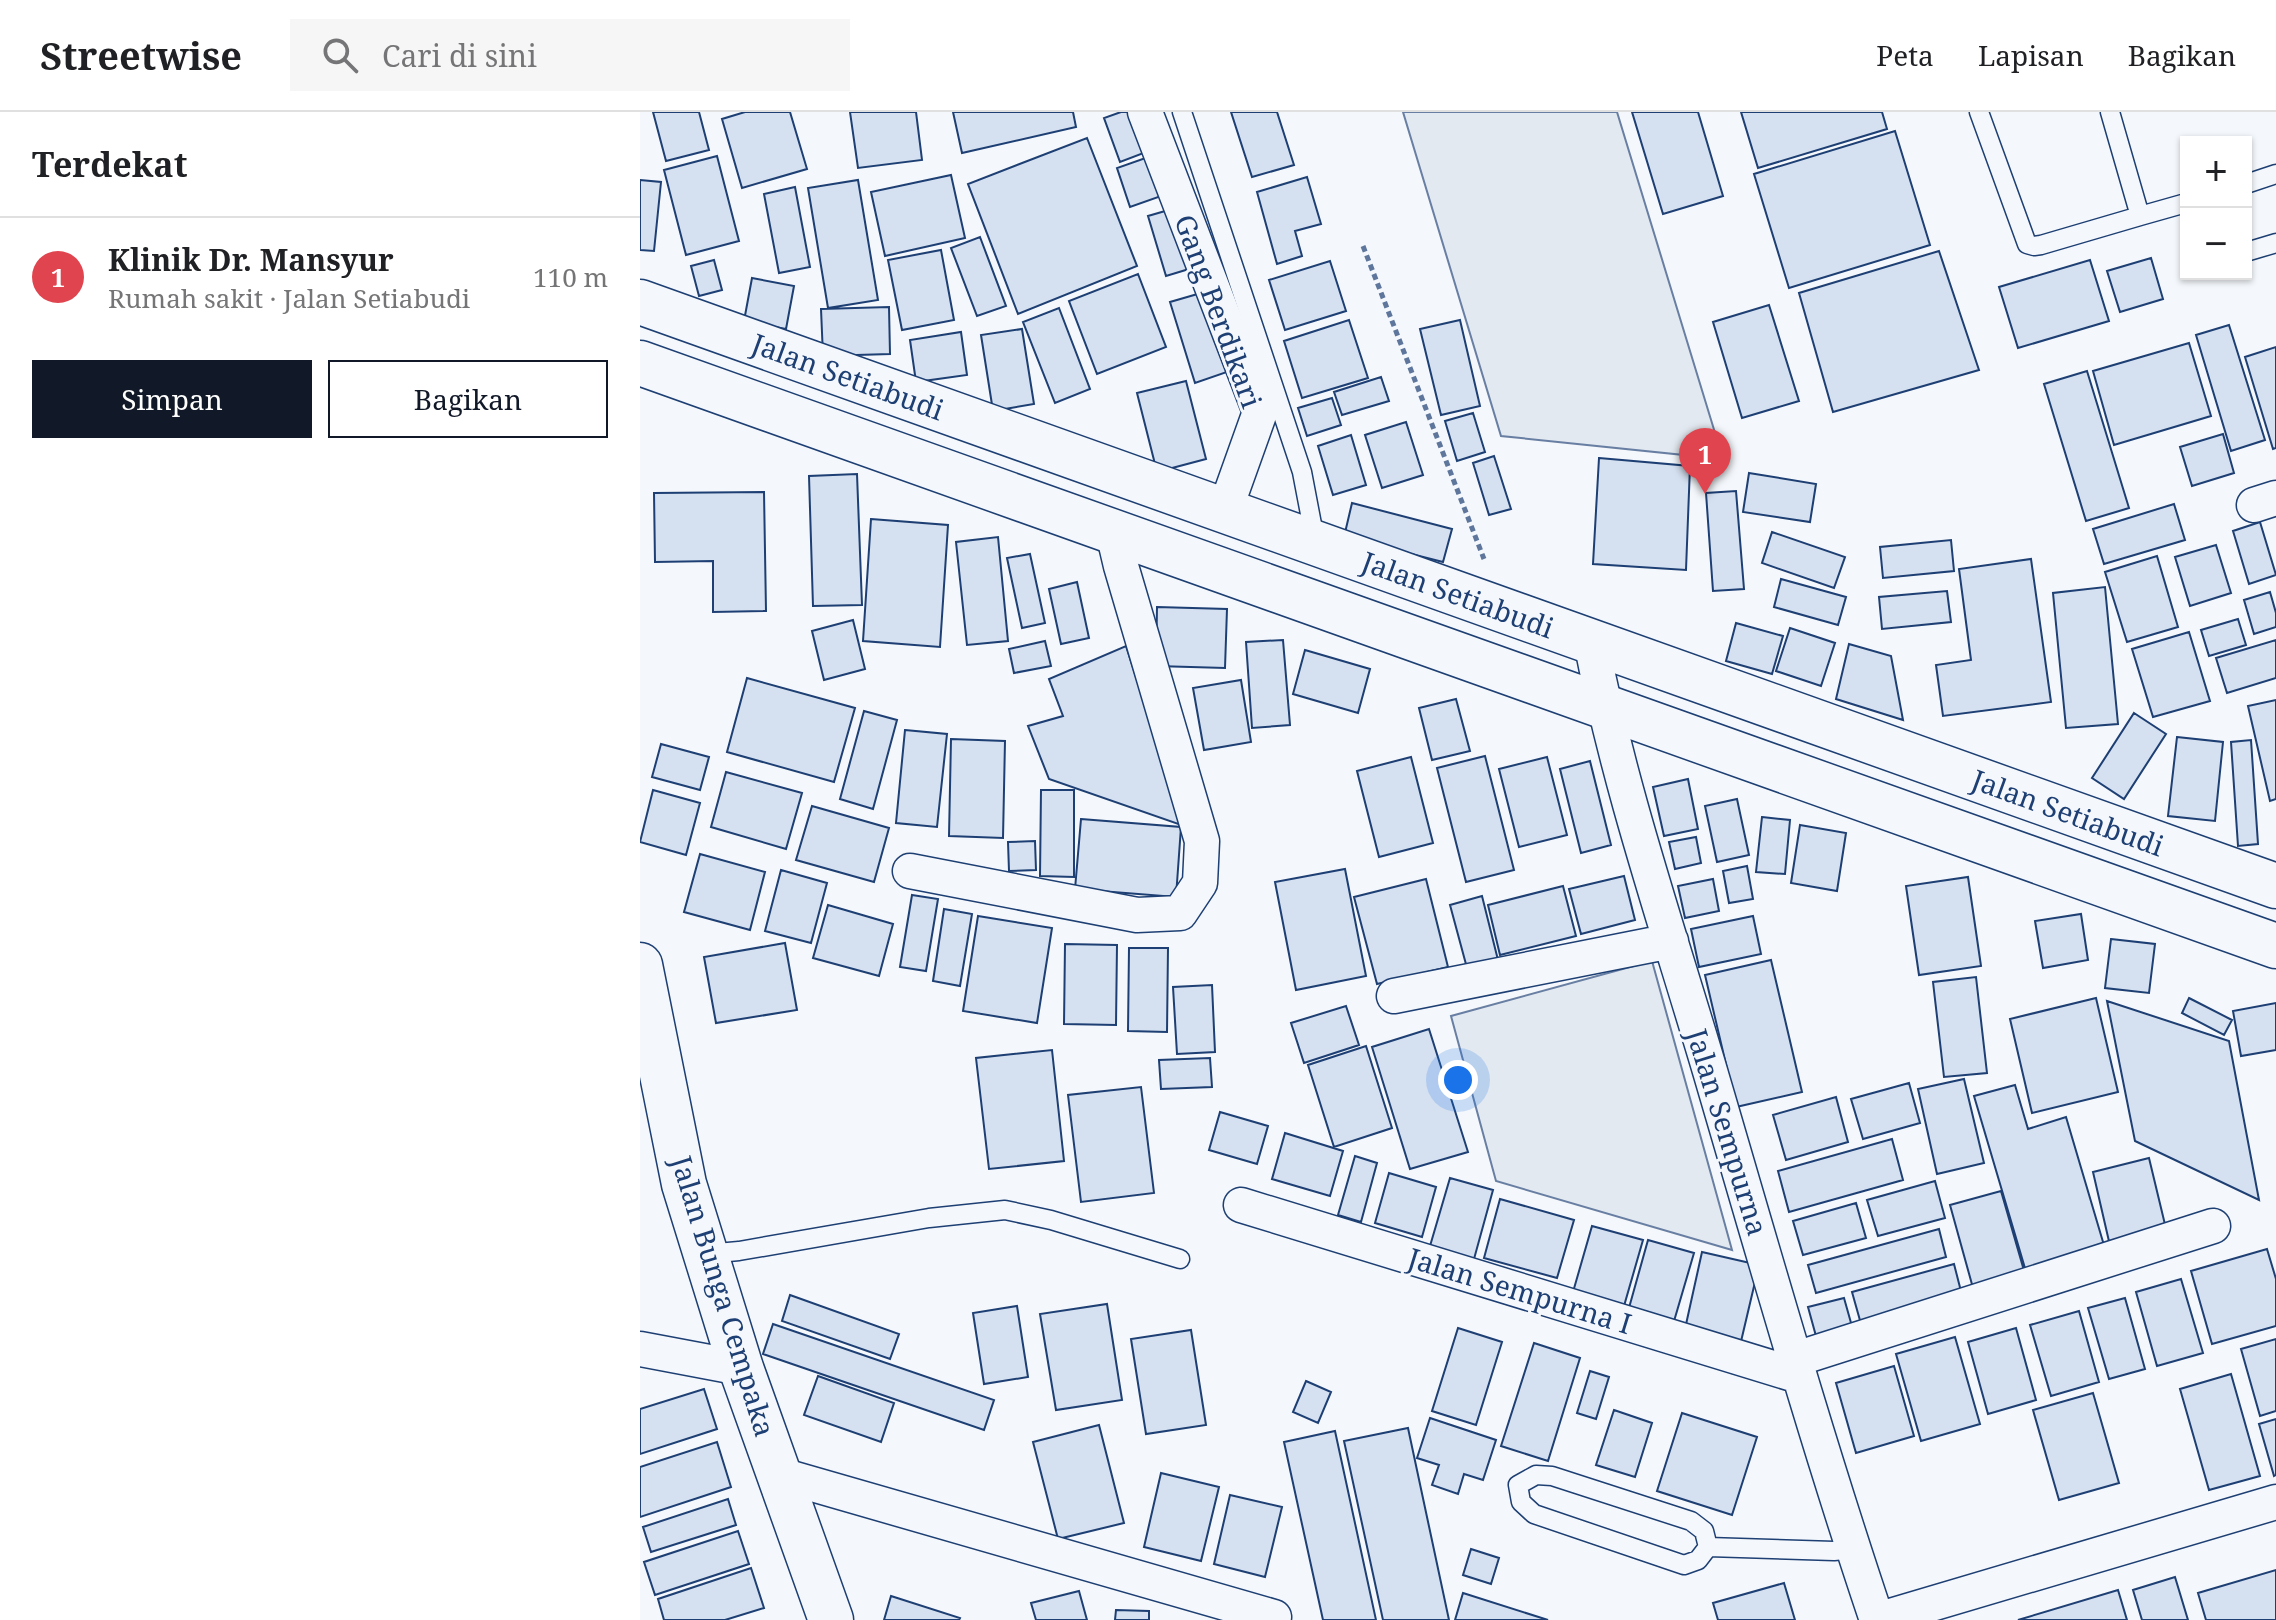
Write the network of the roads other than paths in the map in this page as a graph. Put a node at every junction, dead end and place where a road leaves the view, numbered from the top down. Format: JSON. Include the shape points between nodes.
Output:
{"nodes":[{"id":1,"x":1145,"y":112,"type":"edge"},
{"id":2,"x":1182,"y":112,"type":"edge"},
{"id":3,"x":1979,"y":112,"type":"edge"},
{"id":4,"x":2110,"y":112,"type":"edge"},
{"id":5,"x":2276,"y":174,"type":"edge"},
{"id":6,"x":2252,"y":182,"type":"edge"},
{"id":7,"x":2180,"y":205,"type":"edge"},
{"id":8,"x":2140,"y":216,"type":"junction"},
{"id":9,"x":2276,"y":243,"type":"edge"},
{"id":10,"x":2252,"y":250,"type":"edge"},
{"id":11,"x":640,"y":302,"type":"edge"},
{"id":12,"x":640,"y":363,"type":"edge"},
{"id":13,"x":1225,"y":510,"type":"junction"},
{"id":14,"x":1113,"y":532,"type":"junction"},
{"id":15,"x":1316,"y":543,"type":"junction"},
{"id":16,"x":1591,"y":641,"type":"junction"},
{"id":17,"x":1603,"y":706,"type":"junction"},
{"id":18,"x":910,"y":871,"type":"dead end"},
{"id":19,"x":2276,"y":886,"type":"edge"},
{"id":20,"x":1671,"y":941,"type":"junction"},
{"id":21,"x":2276,"y":946,"type":"edge"},
{"id":22,"x":640,"y":965,"type":"edge"},
{"id":23,"x":1394,"y":996,"type":"dead end"},
{"id":24,"x":1241,"y":1205,"type":"dead end"},
{"id":25,"x":2213,"y":1226,"type":"dead end"},
{"id":26,"x":706,"y":1254,"type":"junction"},
{"id":27,"x":1180,"y":1259,"type":"dead end"},
{"id":28,"x":640,"y":1349,"type":"edge"},
{"id":29,"x":741,"y":1368,"type":"junction"},
{"id":30,"x":1798,"y":1368,"type":"junction"},
{"id":31,"x":781,"y":1475,"type":"junction"},
{"id":32,"x":2276,"y":1502,"type":"edge"},
{"id":33,"x":1708,"y":1547,"type":"junction"},
{"id":34,"x":1853,"y":1549,"type":"junction"},
{"id":35,"x":1274,"y":1617,"type":"dead end"},
{"id":36,"x":831,"y":1620,"type":"edge"},
{"id":37,"x":1877,"y":1620,"type":"edge"}],
"edges":[{"from":1,"to":13,"type":"street","name":"Gang Berdikari","via":[[1260,412]]},
{"from":2,"to":15,"type":"lane","via":[[1302,472]]},
{"from":3,"to":8,"type":"lane","via":[[2027,244],[2041,245]]},
{"from":4,"to":8,"type":"lane"},
{"from":5,"to":6,"type":"lane"},
{"from":7,"to":8,"type":"lane"},
{"from":9,"to":10,"type":"lane"},
{"from":11,"to":13,"type":"main road","name":"Jalan Setiabudi"},
{"from":12,"to":14,"type":"main road","name":"Jalan Setiabudi"},
{"from":13,"to":15,"type":"main road","name":"Jalan Setiabudi"},
{"from":14,"to":17,"type":"main road","name":"Jalan Setiabudi"},
{"from":14,"to":18,"type":"street","via":[[1202,841],[1200,883],[1180,913],[1137,915]]},
{"from":15,"to":16,"type":"main road","name":"Jalan Setiabudi"},
{"from":16,"to":17,"type":"street","name":"Jalan Sempurna"},
{"from":16,"to":19,"type":"main road","name":"Jalan Setiabudi"},
{"from":17,"to":20,"type":"street","name":"Jalan Sempurna"},
{"from":17,"to":21,"type":"main road","name":"Jalan Setiabudi"},
{"from":20,"to":23,"type":"street"},
{"from":20,"to":30,"type":"street","name":"Jalan Sempurna"},
{"from":22,"to":26,"type":"main road","name":"Jalan Bunga Cempaka","via":[[684,1184]]},
{"from":24,"to":30,"type":"street","name":"Jalan Sempurna I"},
{"from":25,"to":30,"type":"street"},
{"from":26,"to":27,"type":"lane","via":[[1005,1210]]},
{"from":26,"to":29,"type":"main road","name":"Jalan Bunga Cempaka"},
{"from":28,"to":29,"type":"street"},
{"from":29,"to":31,"type":"main road","name":"Jalan Bunga Cempaka"},
{"from":30,"to":34,"type":"street","name":"Jalan Sempurna"},
{"from":31,"to":35,"type":"street"},
{"from":31,"to":36,"type":"main road","name":"Jalan Bunga Cempaka"},
{"from":32,"to":37,"type":"street"},
{"from":33,"to":33,"type":"lane","via":[[1698,1560],[1684,1565],[1534,1514],[1521,1502],[1518,1485],[1536,1475],[1566,1480],[1691,1521],[1704,1531]]},
{"from":33,"to":34,"type":"lane"},
{"from":34,"to":37,"type":"street","name":"Jalan Sempurna"}]}
